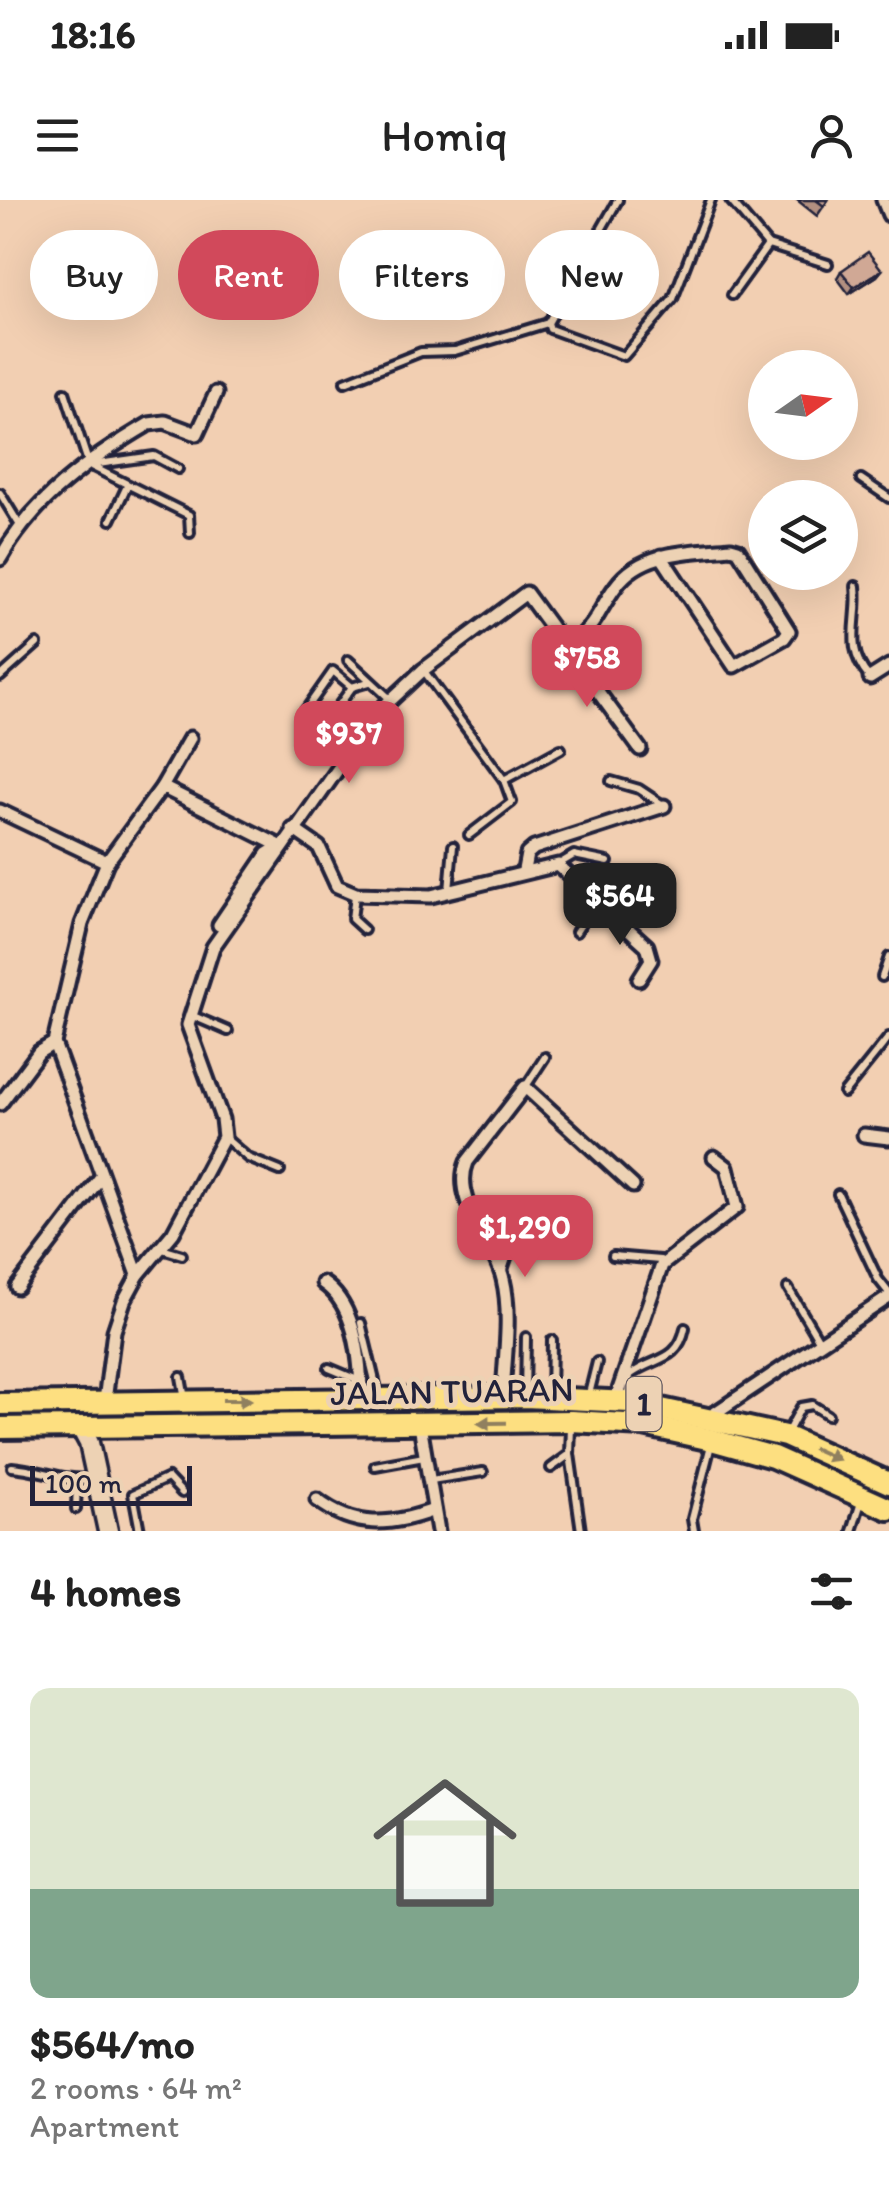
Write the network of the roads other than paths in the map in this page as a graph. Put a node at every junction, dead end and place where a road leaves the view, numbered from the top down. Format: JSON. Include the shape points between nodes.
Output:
{"nodes":[{"id":1,"x":618,"y":200,"type":"edge"},
{"id":2,"x":711,"y":200,"type":"edge"},
{"id":3,"x":730,"y":200,"type":"edge"},
{"id":4,"x":882,"y":200,"type":"edge"},
{"id":5,"x":889,"y":215,"type":"edge"},
{"id":6,"x":768,"y":245,"type":"junction"},
{"id":7,"x":828,"y":264,"type":"dead end"},
{"id":8,"x":732,"y":295,"type":"dead end"},
{"id":9,"x":548,"y":323,"type":"junction"},
{"id":10,"x":345,"y":382,"type":"dead end"},
{"id":11,"x":64,"y":392,"type":"dead end"},
{"id":12,"x":216,"y":392,"type":"dead end"},
{"id":13,"x":89,"y":465,"type":"junction"},
{"id":14,"x":178,"y":469,"type":"dead end"},
{"id":15,"x":860,"y":480,"type":"dead end"},
{"id":16,"x":127,"y":486,"type":"junction"},
{"id":17,"x":0,"y":494,"type":"edge"},
{"id":18,"x":889,"y":498,"type":"edge"},
{"id":19,"x":110,"y":520,"type":"dead end"},
{"id":20,"x":19,"y":524,"type":"junction"},
{"id":21,"x":190,"y":532,"type":"dead end"},
{"id":22,"x":662,"y":556,"type":"junction"},
{"id":23,"x":0,"y":559,"type":"edge"},
{"id":24,"x":856,"y":590,"type":"edge"},
{"id":25,"x":36,"y":644,"type":"dead end"},
{"id":26,"x":568,"y":646,"type":"junction"},
{"id":27,"x":348,"y":660,"type":"dead end"},
{"id":28,"x":889,"y":666,"type":"edge"},
{"id":29,"x":356,"y":670,"type":"junction"},
{"id":30,"x":423,"y":670,"type":"junction"},
{"id":31,"x":0,"y":676,"type":"edge"},
{"id":32,"x":870,"y":678,"type":"joint"},
{"id":33,"x":369,"y":682,"type":"junction"},
{"id":34,"x":352,"y":687,"type":"junction"},
{"id":35,"x":391,"y":700,"type":"junction"},
{"id":36,"x":190,"y":738,"type":"dead end"},
{"id":37,"x":561,"y":749,"type":"dead end"},
{"id":38,"x":640,"y":750,"type":"dead end"},
{"id":39,"x":504,"y":780,"type":"junction"},
{"id":40,"x":612,"y":781,"type":"dead end"},
{"id":41,"x":162,"y":787,"type":"junction"},
{"id":42,"x":664,"y":806,"type":"joint"},
{"id":43,"x":2,"y":817,"type":"edge"},
{"id":44,"x":293,"y":830,"type":"junction"},
{"id":45,"x":469,"y":835,"type":"dead end"},
{"id":46,"x":280,"y":846,"type":"junction"},
{"id":47,"x":453,"y":846,"type":"dead end"},
{"id":48,"x":107,"y":862,"type":"junction"},
{"id":49,"x":608,"y":862,"type":"dead end"},
{"id":50,"x":558,"y":865,"type":"junction"},
{"id":51,"x":526,"y":876,"type":"junction"},
{"id":52,"x":449,"y":892,"type":"junction"},
{"id":53,"x":356,"y":894,"type":"junction"},
{"id":54,"x":661,"y":898,"type":"dead end"},
{"id":55,"x":598,"y":899,"type":"junction"},
{"id":56,"x":616,"y":916,"type":"junction"},
{"id":57,"x":364,"y":930,"type":"dead end"},
{"id":58,"x":576,"y":932,"type":"dead end"},
{"id":59,"x":889,"y":957,"type":"edge"},
{"id":60,"x":882,"y":977,"type":"dead end"},
{"id":61,"x":639,"y":979,"type":"dead end"},
{"id":62,"x":190,"y":1014,"type":"junction"},
{"id":63,"x":228,"y":1031,"type":"dead end"},
{"id":64,"x":889,"y":1037,"type":"edge"},
{"id":65,"x":54,"y":1043,"type":"junction"},
{"id":66,"x":546,"y":1056,"type":"dead end"},
{"id":67,"x":525,"y":1087,"type":"junction"},
{"id":68,"x":844,"y":1093,"type":"dead end"},
{"id":69,"x":0,"y":1104,"type":"edge"},
{"id":70,"x":864,"y":1135,"type":"dead end"},
{"id":71,"x":224,"y":1137,"type":"junction"},
{"id":72,"x":889,"y":1138,"type":"edge"},
{"id":73,"x":714,"y":1157,"type":"dead end"},
{"id":74,"x":210,"y":1164,"type":"junction"},
{"id":75,"x":280,"y":1170,"type":"dead end"},
{"id":76,"x":221,"y":1174,"type":"dead end"},
{"id":77,"x":100,"y":1178,"type":"junction"},
{"id":78,"x":633,"y":1186,"type":"dead end"},
{"id":79,"x":838,"y":1194,"type":"dead end"},
{"id":80,"x":514,"y":1236,"type":"dead end"},
{"id":81,"x":162,"y":1248,"type":"junction"},
{"id":82,"x":182,"y":1254,"type":"dead end"},
{"id":83,"x":613,"y":1256,"type":"dead end"},
{"id":84,"x":660,"y":1258,"type":"junction"},
{"id":85,"x":502,"y":1274,"type":"junction"},
{"id":86,"x":138,"y":1275,"type":"junction"},
{"id":87,"x":323,"y":1283,"type":"dead end"},
{"id":88,"x":17,"y":1286,"type":"dead end"},
{"id":89,"x":788,"y":1288,"type":"dead end"},
{"id":90,"x":889,"y":1295,"type":"edge"},
{"id":91,"x":362,"y":1323,"type":"dead end"},
{"id":92,"x":686,"y":1328,"type":"dead end"},
{"id":93,"x":526,"y":1337,"type":"dead end"},
{"id":94,"x":552,"y":1340,"type":"dead end"},
{"id":95,"x":820,"y":1343,"type":"junction"},
{"id":96,"x":597,"y":1362,"type":"dead end"},
{"id":97,"x":329,"y":1368,"type":"dead end"},
{"id":98,"x":181,"y":1376,"type":"dead end"},
{"id":99,"x":372,"y":1395,"type":"junction"},
{"id":100,"x":551,"y":1397,"type":"junction"},
{"id":101,"x":514,"y":1398,"type":"junction"},
{"id":102,"x":588,"y":1399,"type":"junction"},
{"id":103,"x":186,"y":1400,"type":"junction"},
{"id":104,"x":104,"y":1401,"type":"junction"},
{"id":105,"x":622,"y":1401,"type":"junction"},
{"id":106,"x":8,"y":1404,"type":"edge"},
{"id":107,"x":828,"y":1415,"type":"dead end"},
{"id":108,"x":708,"y":1417,"type":"junction"},
{"id":109,"x":571,"y":1421,"type":"junction"},
{"id":110,"x":384,"y":1424,"type":"junction"},
{"id":111,"x":420,"y":1424,"type":"junction"},
{"id":112,"x":0,"y":1428,"type":"edge"},
{"id":113,"x":81,"y":1428,"type":"junction"},
{"id":114,"x":785,"y":1436,"type":"junction"},
{"id":115,"x":712,"y":1440,"type":"junction"},
{"id":116,"x":570,"y":1454,"type":"junction"},
{"id":117,"x":426,"y":1457,"type":"junction"},
{"id":118,"x":375,"y":1466,"type":"dead end"},
{"id":119,"x":12,"y":1467,"type":"dead end"},
{"id":120,"x":551,"y":1468,"type":"dead end"},
{"id":121,"x":482,"y":1472,"type":"dead end"},
{"id":122,"x":96,"y":1476,"type":"junction"},
{"id":123,"x":430,"y":1480,"type":"junction"},
{"id":124,"x":77,"y":1481,"type":"junction"},
{"id":125,"x":889,"y":1483,"type":"edge"},
{"id":126,"x":182,"y":1493,"type":"dead end"},
{"id":127,"x":862,"y":1498,"type":"junction"},
{"id":128,"x":317,"y":1500,"type":"dead end"},
{"id":129,"x":76,"y":1508,"type":"dead end"},
{"id":130,"x":889,"y":1509,"type":"edge"},
{"id":131,"x":434,"y":1510,"type":"junction"},
{"id":132,"x":108,"y":1531,"type":"edge"},
{"id":133,"x":140,"y":1531,"type":"edge"},
{"id":134,"x":438,"y":1531,"type":"edge"},
{"id":135,"x":582,"y":1531,"type":"edge"},
{"id":136,"x":694,"y":1531,"type":"edge"},
{"id":137,"x":852,"y":1531,"type":"edge"}],
"edges":[{"from":1,"to":9,"type":"lane"},
{"from":2,"to":9,"type":"lane","via":[[673,299],[632,351],[612,354]]},
{"from":3,"to":6,"type":"lane"},
{"from":4,"to":5,"type":"street"},
{"from":6,"to":7,"type":"lane"},
{"from":6,"to":8,"type":"lane"},
{"from":9,"to":10,"type":"lane","via":[[454,351],[422,352]]},
{"from":11,"to":13,"type":"lane"},
{"from":12,"to":13,"type":"street","via":[[197,434],[154,422]]},
{"from":13,"to":14,"type":"lane","via":[[144,456]]},
{"from":13,"to":16,"type":"lane"},
{"from":13,"to":20,"type":"street"},
{"from":15,"to":18,"type":"lane"},
{"from":16,"to":19,"type":"lane"},
{"from":16,"to":21,"type":"lane","via":[[189,515]]},
{"from":17,"to":20,"type":"lane"},
{"from":20,"to":23,"type":"street"},
{"from":22,"to":22,"type":"street","via":[[738,550],[789,631],[734,666]]},
{"from":22,"to":26,"type":"street","via":[[631,569],[592,630]]},
{"from":24,"to":32,"type":"lane","via":[[852,645]]},
{"from":25,"to":31,"type":"lane"},
{"from":26,"to":30,"type":"street","via":[[526,593]]},
{"from":26,"to":38,"type":"street"},
{"from":27,"to":29,"type":"lane"},
{"from":28,"to":32,"type":"street"},
{"from":29,"to":33,"type":"lane"},
{"from":29,"to":34,"type":"lane"},
{"from":30,"to":35,"type":"street"},
{"from":30,"to":39,"type":"lane"},
{"from":33,"to":34,"type":"lane"},
{"from":33,"to":35,"type":"lane"},
{"from":34,"to":34,"type":"lane","via":[[332,671],[300,718],[323,730]]},
{"from":35,"to":44,"type":"street"},
{"from":36,"to":41,"type":"street"},
{"from":37,"to":39,"type":"lane"},
{"from":39,"to":45,"type":"lane","via":[[512,802]]},
{"from":40,"to":42,"type":"lane"},
{"from":41,"to":46,"type":"street"},
{"from":41,"to":48,"type":"street"},
{"from":42,"to":51,"type":"street","via":[[534,848],[527,854]]},
{"from":43,"to":48,"type":"street"},
{"from":44,"to":46,"type":"street"},
{"from":44,"to":53,"type":"street","via":[[319,847],[337,886]]},
{"from":46,"to":62,"type":"street","via":[[212,947]]},
{"from":46,"to":81,"type":"street","via":[[208,941],[182,1025],[218,1134]]},
{"from":47,"to":52,"type":"lane"},
{"from":48,"to":65,"type":"street","via":[[82,924]]},
{"from":49,"to":50,"type":"lane","via":[[574,855]]},
{"from":50,"to":51,"type":"street"},
{"from":50,"to":55,"type":"street"},
{"from":51,"to":52,"type":"street"},
{"from":52,"to":53,"type":"street"},
{"from":53,"to":57,"type":"lane","via":[[352,919]]},
{"from":54,"to":56,"type":"lane"},
{"from":55,"to":56,"type":"street"},
{"from":55,"to":58,"type":"lane"},
{"from":56,"to":61,"type":"street","via":[[653,954]]},
{"from":59,"to":60,"type":"lane"},
{"from":62,"to":63,"type":"lane"},
{"from":62,"to":71,"type":"street"},
{"from":64,"to":68,"type":"lane"},
{"from":65,"to":69,"type":"street","via":[[39,1052]]},
{"from":65,"to":77,"type":"street"},
{"from":66,"to":67,"type":"lane"},
{"from":67,"to":78,"type":"street"},
{"from":67,"to":85,"type":"street","via":[[462,1173]]},
{"from":70,"to":72,"type":"street"},
{"from":71,"to":74,"type":"street"},
{"from":71,"to":75,"type":"lane","via":[[248,1158]]},
{"from":73,"to":84,"type":"street","via":[[727,1167],[736,1207]]},
{"from":74,"to":76,"type":"lane"},
{"from":74,"to":81,"type":"street"},
{"from":77,"to":86,"type":"street"},
{"from":77,"to":88,"type":"street"},
{"from":79,"to":90,"type":"lane"},
{"from":80,"to":85,"type":"lane"},
{"from":81,"to":82,"type":"lane"},
{"from":81,"to":86,"type":"street"},
{"from":83,"to":84,"type":"lane"},
{"from":84,"to":105,"type":"street"},
{"from":85,"to":101,"type":"street"},
{"from":86,"to":104,"type":"street","via":[[114,1331]]},
{"from":87,"to":99,"type":"street","via":[[343,1305]]},
{"from":89,"to":95,"type":"lane"},
{"from":90,"to":95,"type":"street"},
{"from":91,"to":99,"type":"lane"},
{"from":92,"to":105,"type":"lane","via":[[668,1358],[630,1375]]},
{"from":93,"to":101,"type":"lane"},
{"from":94,"to":100,"type":"lane"},
{"from":95,"to":108,"type":"street"},
{"from":96,"to":102,"type":"lane"},
{"from":97,"to":99,"type":"lane"},
{"from":98,"to":103,"type":"lane"},
{"from":99,"to":101,"type":"main road","name":"JALAN TUARAN","number":"1"},
{"from":103,"to":99,"type":"main road","name":"JALAN TUARAN","number":"1","one_way":true},
{"from":99,"to":110,"type":"main road"},
{"from":100,"to":101,"type":"main road","name":"JALAN TUARAN","number":"1"},
{"from":100,"to":102,"type":"main road","name":"JALAN TUARAN","number":"1"},
{"from":102,"to":105,"type":"main road","name":"JALAN TUARAN","number":"1"},
{"from":103,"to":104,"type":"main road","name":"JALAN TUARAN","number":"1"},
{"from":104,"to":106,"type":"main road","name":"JALAN TUARAN","number":"1"},
{"from":105,"to":108,"type":"main road","name":"JALAN TUARAN","number":"1"},
{"from":106,"to":113,"type":"main road","via":[[68,1416]]},
{"from":107,"to":114,"type":"lane","via":[[802,1407]]},
{"from":108,"to":114,"type":"main road","name":"JALAN TUARAN","number":"1"},
{"from":109,"to":111,"type":"main road","name":"JALAN TUARAN","number":"1","one_way":true},
{"from":109,"to":115,"type":"main road","name":"JALAN TUARAN","number":"1","via":[[644,1425]]},
{"from":109,"to":116,"type":"lane"},
{"from":110,"to":111,"type":"main road","name":"JALAN TUARAN","number":"1"},
{"from":110,"to":113,"type":"main road","name":"JALAN TUARAN","number":"1"},
{"from":111,"to":117,"type":"street"},
{"from":112,"to":113,"type":"main road","name":"JALAN TUARAN","number":"1"},
{"from":113,"to":122,"type":"main road"},
{"from":114,"to":125,"type":"main road","name":"JALAN TUARAN","number":"1","one_way":true},
{"from":115,"to":127,"type":"main road","name":"JALAN TUARAN","number":"1","via":[[773,1457]]},
{"from":115,"to":136,"type":"lane"},
{"from":116,"to":120,"type":"lane"},
{"from":116,"to":135,"type":"lane"},
{"from":117,"to":118,"type":"lane"},
{"from":117,"to":123,"type":"street"},
{"from":119,"to":124,"type":"lane","via":[[51,1470]]},
{"from":121,"to":123,"type":"lane"},
{"from":122,"to":124,"type":"lane"},
{"from":122,"to":132,"type":"main road"},
{"from":123,"to":131,"type":"street"},
{"from":124,"to":129,"type":"lane"},
{"from":126,"to":133,"type":"lane","via":[[168,1478],[139,1488],[132,1498]]},
{"from":127,"to":130,"type":"main road","name":"JALAN TUARAN","number":"1"},
{"from":127,"to":137,"type":"lane"},
{"from":128,"to":131,"type":"street","via":[[365,1525]]},
{"from":131,"to":134,"type":"street"}]}
